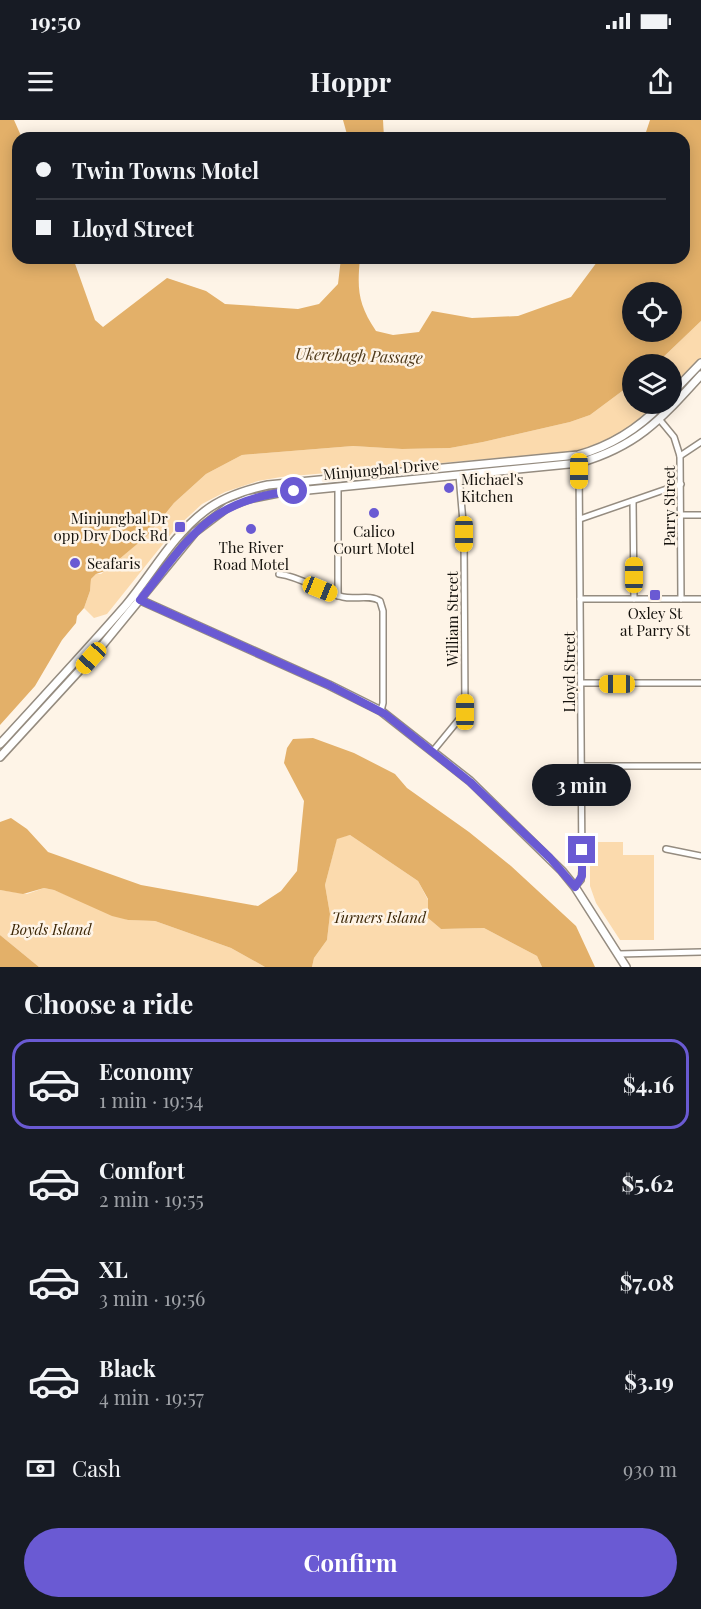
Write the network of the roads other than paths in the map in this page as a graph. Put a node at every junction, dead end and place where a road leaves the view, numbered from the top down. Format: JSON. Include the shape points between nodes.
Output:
{"nodes":[{"id":1,"x":701,"y":363,"type":"edge"},
{"id":2,"x":701,"y":375,"type":"edge"},
{"id":3,"x":682,"y":383,"type":"edge"},
{"id":4,"x":652,"y":414,"type":"edge"},
{"id":5,"x":660,"y":420,"type":"junction"},
{"id":6,"x":701,"y":442,"type":"edge"},
{"id":7,"x":578,"y":454,"type":"junction"},
{"id":8,"x":680,"y":456,"type":"junction"},
{"id":9,"x":579,"y":463,"type":"junction"},
{"id":10,"x":459,"y":476,"type":"junction"},
{"id":11,"x":681,"y":484,"type":"junction"},
{"id":12,"x":338,"y":487,"type":"junction"},
{"id":13,"x":633,"y":501,"type":"junction"},
{"id":14,"x":681,"y":515,"type":"junction"},
{"id":15,"x":701,"y":515,"type":"edge"},
{"id":16,"x":580,"y":519,"type":"junction"},
{"id":17,"x":279,"y":574,"type":"dead end"},
{"id":18,"x":338,"y":596,"type":"junction"},
{"id":19,"x":137,"y":598,"type":"junction"},
{"id":20,"x":580,"y":599,"type":"junction"},
{"id":21,"x":634,"y":599,"type":"junction"},
{"id":22,"x":681,"y":599,"type":"junction"},
{"id":23,"x":701,"y":599,"type":"edge"},
{"id":24,"x":701,"y":683,"type":"edge"},
{"id":25,"x":581,"y":684,"type":"junction"},
{"id":26,"x":381,"y":711,"type":"junction"},
{"id":27,"x":0,"y":744,"type":"edge"},
{"id":28,"x":432,"y":751,"type":"junction"},
{"id":29,"x":0,"y":757,"type":"edge"},
{"id":30,"x":581,"y":766,"type":"junction"},
{"id":31,"x":701,"y":766,"type":"edge"},
{"id":32,"x":666,"y":849,"type":"dead end"},
{"id":33,"x":701,"y":856,"type":"edge"},
{"id":34,"x":575,"y":887,"type":"junction"},
{"id":35,"x":701,"y":952,"type":"edge"},
{"id":36,"x":619,"y":954,"type":"junction"},
{"id":37,"x":626,"y":967,"type":"edge"}],
"edges":[{"from":1,"to":3,"type":"main road"},
{"from":2,"to":5,"type":"main road","name":"Minjungbal Drive"},
{"from":4,"to":7,"type":"main road","name":"Minjungbal Drive","via":[[622,437]]},
{"from":5,"to":8,"type":"street","name":"Parry Street","via":[[674,437]]},
{"from":5,"to":9,"type":"main road","name":"Minjungbal Drive","via":[[630,443]]},
{"from":6,"to":8,"type":"street"},
{"from":7,"to":9,"type":"street","name":"Lloyd Street"},
{"from":7,"to":19,"type":"main road","name":"Minjungbal Drive","via":[[268,485],[243,491],[193,520]]},
{"from":8,"to":11,"type":"street","name":"Parry Street"},
{"from":9,"to":10,"type":"main road","name":"Minjungbal Drive"},
{"from":9,"to":16,"type":"street","name":"Lloyd Street"},
{"from":10,"to":12,"type":"main road","name":"Minjungbal Drive"},
{"from":10,"to":28,"type":"street","name":"William Street","via":[[464,534],[465,712]]},
{"from":11,"to":13,"type":"street"},
{"from":11,"to":14,"type":"street","name":"Parry Street"},
{"from":12,"to":18,"type":"street"},
{"from":12,"to":19,"type":"main road","name":"Minjungbal Drive","via":[[278,492],[228,507],[189,537]]},
{"from":13,"to":16,"type":"street"},
{"from":13,"to":21,"type":"street"},
{"from":14,"to":15,"type":"street"},
{"from":14,"to":22,"type":"street","name":"Parry Street"},
{"from":16,"to":20,"type":"street","name":"Lloyd Street"},
{"from":17,"to":18,"type":"street"},
{"from":18,"to":26,"type":"street","via":[[374,597],[382,605]]},
{"from":19,"to":26,"type":"main road"},
{"from":19,"to":27,"type":"main road","name":"Minjungbal Drive"},
{"from":19,"to":29,"type":"main road","name":"Minjungbal Drive","via":[[101,648]]},
{"from":20,"to":21,"type":"street"},
{"from":20,"to":25,"type":"street","name":"Lloyd Street"},
{"from":21,"to":22,"type":"street"},
{"from":22,"to":23,"type":"street"},
{"from":24,"to":25,"type":"street"},
{"from":25,"to":30,"type":"street","name":"Lloyd Street"},
{"from":26,"to":28,"type":"main road"},
{"from":28,"to":34,"type":"main road","via":[[478,789]]},
{"from":30,"to":31,"type":"street"},
{"from":30,"to":34,"type":"street","name":"Lloyd Street","via":[[582,871]]},
{"from":32,"to":33,"type":"street"},
{"from":34,"to":36,"type":"main road"},
{"from":35,"to":36,"type":"street"},
{"from":36,"to":37,"type":"main road"}]}
